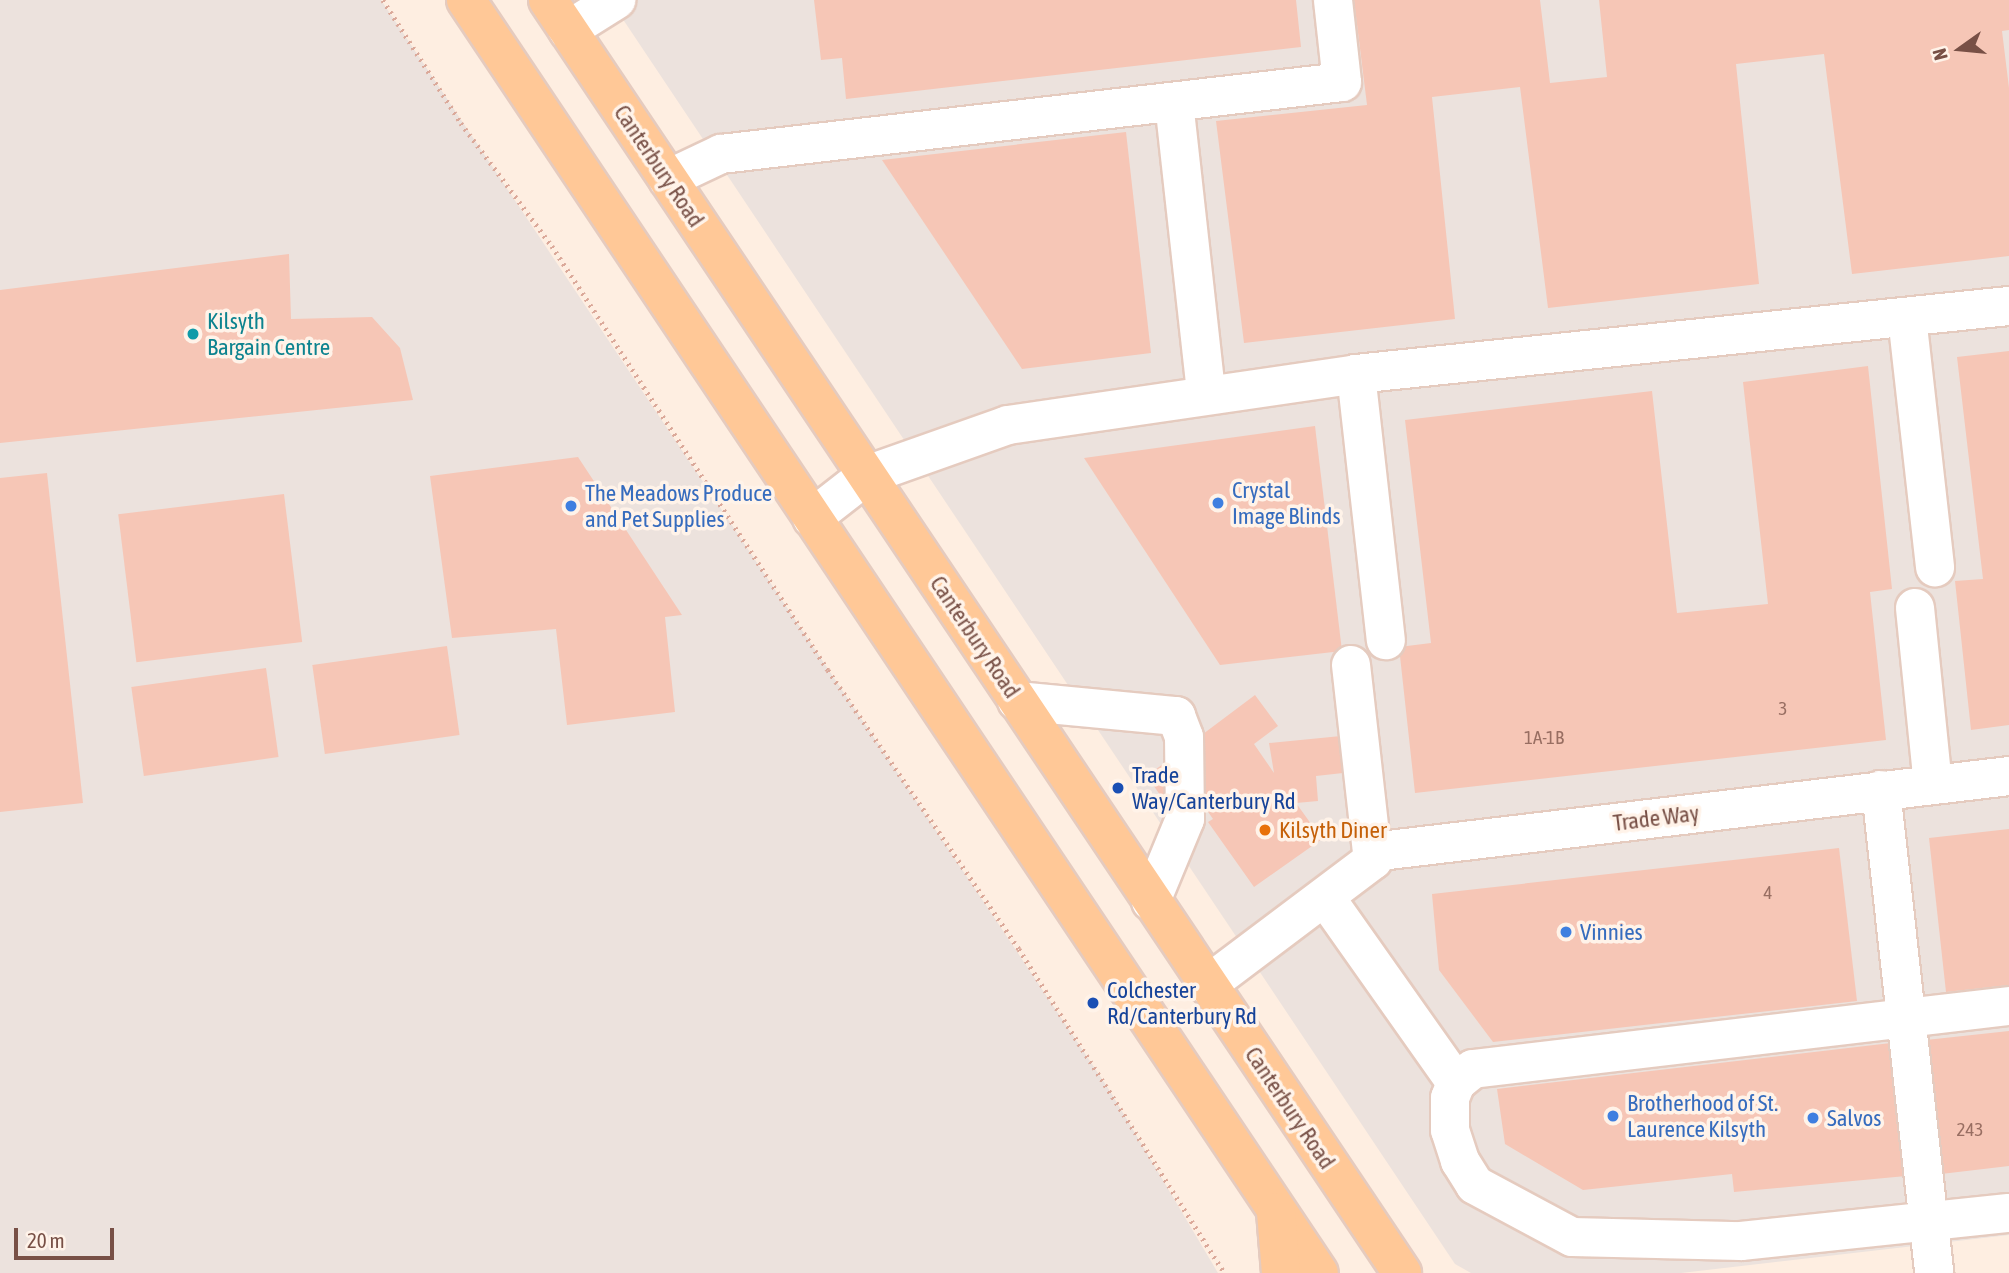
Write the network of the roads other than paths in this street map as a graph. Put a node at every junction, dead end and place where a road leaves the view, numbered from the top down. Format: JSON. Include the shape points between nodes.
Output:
{"nodes":[{"id":1,"x":466,"y":0,"type":"edge"},
{"id":2,"x":616,"y":0,"type":"edge"},
{"id":3,"x":1333,"y":0,"type":"edge"},
{"id":4,"x":558,"y":15,"type":"edge"},
{"id":5,"x":1174,"y":102,"type":"junction"},
{"id":6,"x":668,"y":179,"type":"junction"},
{"id":7,"x":2009,"y":306,"type":"edge"},
{"id":8,"x":1907,"y":317,"type":"junction"},
{"id":9,"x":1356,"y":374,"type":"junction"},
{"id":10,"x":1206,"y":394,"type":"junction"},
{"id":11,"x":867,"y":475,"type":"junction"},
{"id":12,"x":812,"y":518,"type":"junction"},
{"id":13,"x":1935,"y":567,"type":"dead end"},
{"id":14,"x":1915,"y":608,"type":"dead end"},
{"id":15,"x":1386,"y":640,"type":"dead end"},
{"id":16,"x":1351,"y":665,"type":"dead end"},
{"id":17,"x":1017,"y":701,"type":"junction"},
{"id":18,"x":2009,"y":776,"type":"edge"},
{"id":19,"x":1933,"y":784,"type":"junction"},
{"id":20,"x":1881,"y":790,"type":"junction"},
{"id":21,"x":1372,"y":852,"type":"junction"},
{"id":22,"x":1325,"y":897,"type":"junction"},
{"id":23,"x":1151,"y":901,"type":"junction"},
{"id":24,"x":1207,"y":985,"type":"junction"},
{"id":25,"x":2009,"y":1006,"type":"edge"},
{"id":26,"x":1906,"y":1017,"type":"junction"},
{"id":27,"x":1456,"y":1083,"type":"junction"},
{"id":28,"x":1276,"y":1209,"type":"junction"},
{"id":29,"x":2009,"y":1213,"type":"edge"},
{"id":30,"x":1929,"y":1222,"type":"junction"},
{"id":31,"x":1281,"y":1273,"type":"edge"},
{"id":32,"x":1319,"y":1273,"type":"edge"},
{"id":33,"x":1402,"y":1273,"type":"edge"},
{"id":34,"x":1934,"y":1273,"type":"edge"}],
"edges":[{"from":1,"to":12,"type":"main road"},
{"from":2,"to":4,"type":"street"},
{"from":3,"to":5,"type":"street","via":[[1342,82]]},
{"from":4,"to":6,"type":"main road","name":"Canterbury Road"},
{"from":5,"to":6,"type":"street","via":[[720,154]]},
{"from":5,"to":10,"type":"street"},
{"from":6,"to":11,"type":"main road","name":"Canterbury Road"},
{"from":7,"to":8,"type":"street"},
{"from":8,"to":9,"type":"street"},
{"from":8,"to":13,"type":"street"},
{"from":9,"to":10,"type":"street"},
{"from":9,"to":15,"type":"street"},
{"from":10,"to":11,"type":"street","via":[[1008,425]]},
{"from":11,"to":12,"type":"street"},
{"from":11,"to":17,"type":"main road","name":"Canterbury Road"},
{"from":12,"to":28,"type":"main road"},
{"from":14,"to":19,"type":"street"},
{"from":16,"to":21,"type":"street"},
{"from":17,"to":23,"type":"main road","name":"Canterbury Road"},
{"from":17,"to":23,"type":"street","via":[[1176,716],[1184,737],[1185,819]]},
{"from":18,"to":19,"type":"street","name":"Trade Way"},
{"from":19,"to":20,"type":"street","name":"Trade Way"},
{"from":20,"to":21,"type":"street","name":"Trade Way"},
{"from":20,"to":26,"type":"street"},
{"from":21,"to":22,"type":"street","via":[[1373,860]]},
{"from":22,"to":24,"type":"street"},
{"from":22,"to":27,"type":"street"},
{"from":23,"to":24,"type":"main road","name":"Canterbury Road"},
{"from":24,"to":33,"type":"main road","name":"Canterbury Road"},
{"from":25,"to":26,"type":"street"},
{"from":26,"to":27,"type":"street","via":[[1473,1069]]},
{"from":26,"to":30,"type":"street"},
{"from":27,"to":30,"type":"street","via":[[1450,1098],[1450,1130],[1460,1161],[1475,1185],[1572,1237],[1741,1241]]},
{"from":28,"to":31,"type":"main road"},
{"from":28,"to":32,"type":"main road"},
{"from":29,"to":30,"type":"street"},
{"from":30,"to":34,"type":"street"}]}
